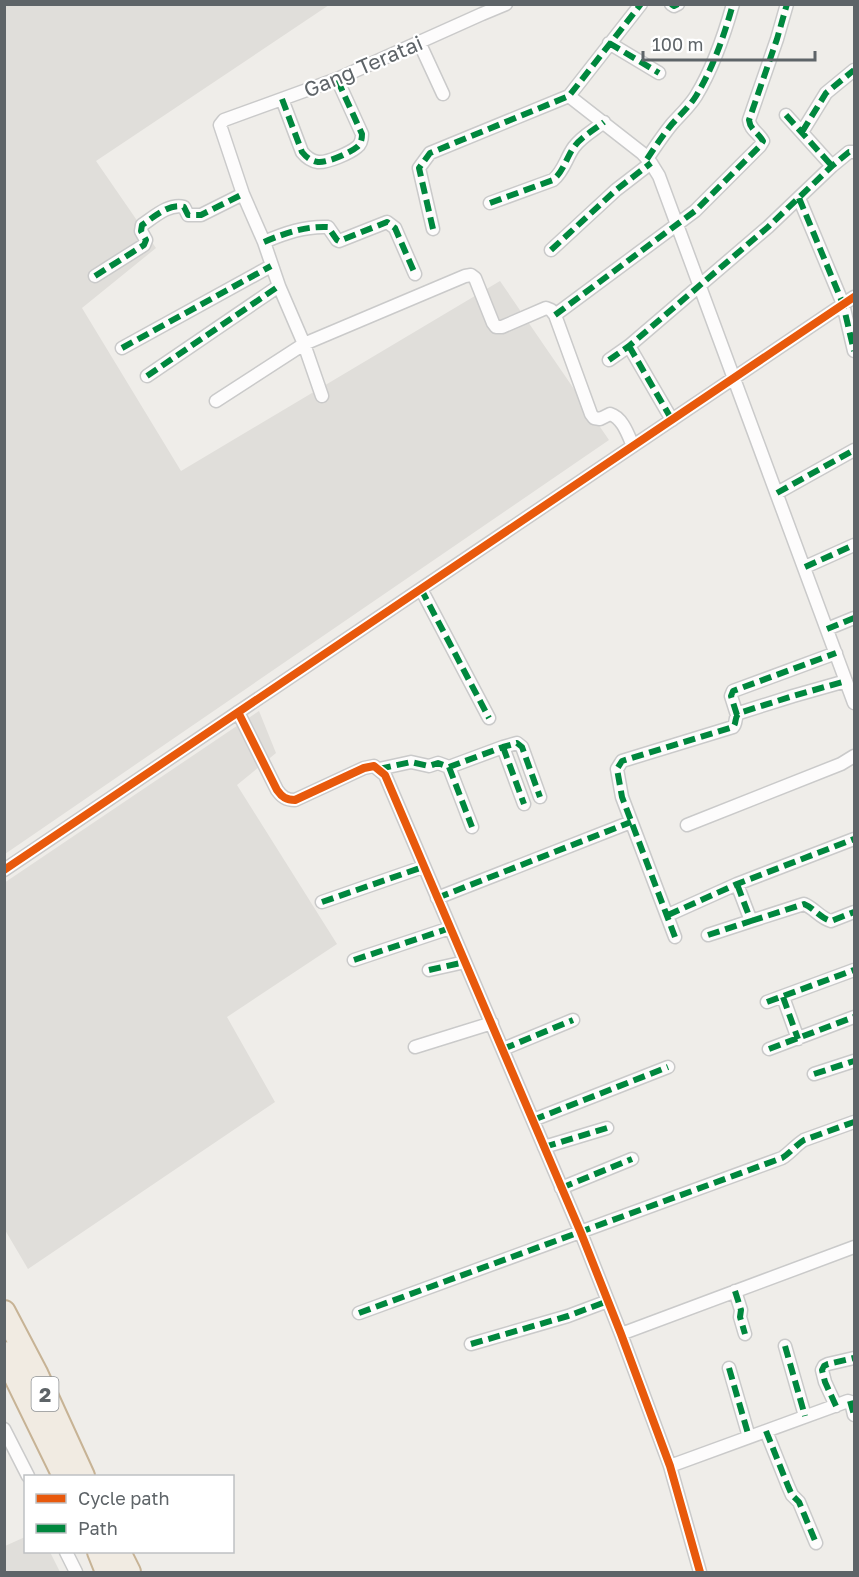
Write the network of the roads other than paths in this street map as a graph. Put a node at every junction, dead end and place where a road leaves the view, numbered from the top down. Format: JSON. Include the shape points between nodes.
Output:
{"nodes":[{"id":1,"x":506,"y":4,"type":"edge"},
{"id":2,"x":641,"y":4,"type":"edge"},
{"id":3,"x":670,"y":4,"type":"edge"},
{"id":4,"x":678,"y":4,"type":"edge"},
{"id":5,"x":733,"y":4,"type":"edge"},
{"id":6,"x":787,"y":4,"type":"edge"},
{"id":7,"x":419,"y":42,"type":"junction"},
{"id":8,"x":609,"y":43,"type":"junction"},
{"id":9,"x":855,"y":70,"type":"edge"},
{"id":10,"x":659,"y":73,"type":"dead end"},
{"id":11,"x":337,"y":79,"type":"junction"},
{"id":12,"x":443,"y":94,"type":"dead end"},
{"id":13,"x":568,"y":96,"type":"junction"},
{"id":14,"x":282,"y":99,"type":"junction"},
{"id":15,"x":786,"y":115,"type":"dead end"},
{"id":16,"x":604,"y":123,"type":"junction"},
{"id":17,"x":802,"y":132,"type":"junction"},
{"id":18,"x":855,"y":152,"type":"edge"},
{"id":19,"x":649,"y":161,"type":"junction"},
{"id":20,"x":832,"y":166,"type":"junction"},
{"id":21,"x":243,"y":194,"type":"junction"},
{"id":22,"x":799,"y":198,"type":"junction"},
{"id":23,"x":490,"y":203,"type":"dead end"},
{"id":24,"x":677,"y":224,"type":"junction"},
{"id":25,"x":433,"y":229,"type":"dead end"},
{"id":26,"x":264,"y":242,"type":"junction"},
{"id":27,"x":550,"y":250,"type":"dead end"},
{"id":28,"x":271,"y":266,"type":"junction"},
{"id":29,"x":415,"y":274,"type":"dead end"},
{"id":30,"x":95,"y":276,"type":"dead end"},
{"id":31,"x":700,"y":285,"type":"junction"},
{"id":32,"x":279,"y":286,"type":"junction"},
{"id":33,"x":855,"y":297,"type":"edge"},
{"id":34,"x":843,"y":304,"type":"junction"},
{"id":35,"x":555,"y":315,"type":"junction"},
{"id":36,"x":304,"y":344,"type":"junction"},
{"id":37,"x":629,"y":346,"type":"junction"},
{"id":38,"x":122,"y":348,"type":"dead end"},
{"id":39,"x":855,"y":351,"type":"edge"},
{"id":40,"x":609,"y":360,"type":"dead end"},
{"id":41,"x":147,"y":376,"type":"dead end"},
{"id":42,"x":734,"y":379,"type":"junction"},
{"id":43,"x":322,"y":396,"type":"dead end"},
{"id":44,"x":216,"y":401,"type":"dead end"},
{"id":45,"x":672,"y":420,"type":"junction"},
{"id":46,"x":633,"y":446,"type":"junction"},
{"id":47,"x":855,"y":450,"type":"edge"},
{"id":48,"x":777,"y":493,"type":"junction"},
{"id":49,"x":855,"y":545,"type":"edge"},
{"id":50,"x":805,"y":567,"type":"junction"},
{"id":51,"x":421,"y":589,"type":"junction"},
{"id":52,"x":855,"y":618,"type":"edge"},
{"id":53,"x":828,"y":629,"type":"junction"},
{"id":54,"x":836,"y":653,"type":"junction"},
{"id":55,"x":846,"y":681,"type":"junction"},
{"id":56,"x":855,"y":703,"type":"edge"},
{"id":57,"x":238,"y":712,"type":"junction"},
{"id":58,"x":737,"y":715,"type":"junction"},
{"id":59,"x":489,"y":718,"type":"dead end"},
{"id":60,"x":503,"y":747,"type":"junction"},
{"id":61,"x":855,"y":756,"type":"edge"},
{"id":62,"x":449,"y":767,"type":"junction"},
{"id":63,"x":379,"y":769,"type":"junction"},
{"id":64,"x":540,"y":796,"type":"dead end"},
{"id":65,"x":524,"y":804,"type":"dead end"},
{"id":66,"x":631,"y":822,"type":"junction"},
{"id":67,"x":687,"y":825,"type":"dead end"},
{"id":68,"x":472,"y":827,"type":"dead end"},
{"id":69,"x":855,"y":839,"type":"edge"},
{"id":70,"x":423,"y":867,"type":"junction"},
{"id":71,"x":4,"y":870,"type":"edge"},
{"id":72,"x":737,"y":884,"type":"junction"},
{"id":73,"x":437,"y":898,"type":"junction"},
{"id":74,"x":322,"y":902,"type":"dead end"},
{"id":75,"x":855,"y":912,"type":"edge"},
{"id":76,"x":668,"y":915,"type":"junction"},
{"id":77,"x":751,"y":921,"type":"junction"},
{"id":78,"x":450,"y":928,"type":"junction"},
{"id":79,"x":708,"y":935,"type":"dead end"},
{"id":80,"x":675,"y":937,"type":"dead end"},
{"id":81,"x":354,"y":960,"type":"dead end"},
{"id":82,"x":465,"y":962,"type":"junction"},
{"id":83,"x":429,"y":969,"type":"dead end"},
{"id":84,"x":855,"y":970,"type":"edge"},
{"id":85,"x":783,"y":997,"type":"junction"},
{"id":86,"x":767,"y":1002,"type":"dead end"},
{"id":87,"x":855,"y":1017,"type":"edge"},
{"id":88,"x":573,"y":1020,"type":"dead end"},
{"id":89,"x":492,"y":1023,"type":"junction"},
{"id":90,"x":798,"y":1039,"type":"junction"},
{"id":91,"x":415,"y":1047,"type":"dead end"},
{"id":92,"x":503,"y":1049,"type":"junction"},
{"id":93,"x":770,"y":1049,"type":"dead end"},
{"id":94,"x":855,"y":1061,"type":"edge"},
{"id":95,"x":668,"y":1067,"type":"dead end"},
{"id":96,"x":814,"y":1074,"type":"dead end"},
{"id":97,"x":533,"y":1120,"type":"junction"},
{"id":98,"x":855,"y":1122,"type":"edge"},
{"id":99,"x":607,"y":1128,"type":"dead end"},
{"id":100,"x":544,"y":1148,"type":"junction"},
{"id":101,"x":632,"y":1159,"type":"dead end"},
{"id":102,"x":561,"y":1188,"type":"junction"},
{"id":103,"x":581,"y":1233,"type":"junction"},
{"id":104,"x":855,"y":1247,"type":"edge"},
{"id":105,"x":735,"y":1291,"type":"junction"},
{"id":106,"x":608,"y":1301,"type":"junction"},
{"id":107,"x":4,"y":1312,"type":"edge"},
{"id":108,"x":359,"y":1313,"type":"dead end"},
{"id":109,"x":621,"y":1334,"type":"junction"},
{"id":110,"x":745,"y":1334,"type":"dead end"},
{"id":111,"x":471,"y":1344,"type":"dead end"},
{"id":112,"x":785,"y":1346,"type":"dead end"},
{"id":113,"x":4,"y":1353,"type":"edge"},
{"id":114,"x":855,"y":1358,"type":"edge"},
{"id":115,"x":729,"y":1368,"type":"dead end"},
{"id":116,"x":836,"y":1406,"type":"junction"},
{"id":117,"x":855,"y":1415,"type":"edge"},
{"id":118,"x":805,"y":1416,"type":"junction"},
{"id":119,"x":4,"y":1429,"type":"edge"},
{"id":120,"x":766,"y":1431,"type":"junction"},
{"id":121,"x":749,"y":1437,"type":"junction"},
{"id":122,"x":670,"y":1466,"type":"junction"},
{"id":123,"x":27,"y":1475,"type":"edge"},
{"id":124,"x":64,"y":1475,"type":"edge"},
{"id":125,"x":83,"y":1475,"type":"edge"},
{"id":126,"x":816,"y":1543,"type":"dead end"},
{"id":127,"x":67,"y":1553,"type":"edge"},
{"id":128,"x":100,"y":1553,"type":"edge"},
{"id":129,"x":120,"y":1553,"type":"edge"},
{"id":130,"x":76,"y":1572,"type":"edge"},
{"id":131,"x":107,"y":1572,"type":"edge"},
{"id":132,"x":129,"y":1572,"type":"edge"},
{"id":133,"x":700,"y":1572,"type":"edge"}],
"edges":[{"from":1,"to":7,"type":"street","name":"Gang Teratai"},
{"from":2,"to":8,"type":"street"},
{"from":3,"to":4,"type":"street"},
{"from":5,"to":19,"type":"street","via":[[723,37],[696,96]]},
{"from":6,"to":24,"type":"street","via":[[749,120],[763,141],[695,211]]},
{"from":7,"to":11,"type":"street","name":"Gang Teratai"},
{"from":7,"to":12,"type":"street"},
{"from":8,"to":10,"type":"street"},
{"from":8,"to":13,"type":"street"},
{"from":9,"to":17,"type":"street","via":[[826,93]]},
{"from":11,"to":14,"type":"street","name":"Gang Teratai"},
{"from":11,"to":14,"type":"street","via":[[362,140],[359,146],[329,162],[307,159],[302,153]]},
{"from":13,"to":16,"type":"street"},
{"from":13,"to":25,"type":"street","via":[[430,153],[419,168]]},
{"from":14,"to":21,"type":"street","name":"Gang Teratai","via":[[224,120],[220,125]]},
{"from":15,"to":17,"type":"street"},
{"from":16,"to":19,"type":"street"},
{"from":16,"to":23,"type":"street","via":[[576,144],[554,180]]},
{"from":17,"to":20,"type":"street"},
{"from":18,"to":20,"type":"street","via":[[849,152]]},
{"from":19,"to":24,"type":"street","via":[[659,176]]},
{"from":19,"to":27,"type":"street"},
{"from":20,"to":22,"type":"street"},
{"from":21,"to":26,"type":"street"},
{"from":21,"to":30,"type":"street","via":[[201,215],[188,215],[179,206],[155,216],[142,225],[144,245]]},
{"from":22,"to":31,"type":"street"},
{"from":22,"to":34,"type":"street"},
{"from":24,"to":31,"type":"street"},
{"from":24,"to":35,"type":"street"},
{"from":26,"to":28,"type":"street"},
{"from":26,"to":29,"type":"street","via":[[304,228],[324,227],[339,241],[387,222],[395,228]]},
{"from":28,"to":32,"type":"street"},
{"from":28,"to":38,"type":"street"},
{"from":31,"to":37,"type":"street"},
{"from":31,"to":42,"type":"street"},
{"from":32,"to":36,"type":"street"},
{"from":32,"to":41,"type":"street"},
{"from":33,"to":34,"type":"street"},
{"from":34,"to":39,"type":"street"},
{"from":34,"to":42,"type":"street"},
{"from":35,"to":36,"type":"street","via":[[546,308],[496,327],[476,278],[471,275]]},
{"from":35,"to":46,"type":"street","via":[[591,414],[594,418],[615,416]]},
{"from":36,"to":43,"type":"street"},
{"from":36,"to":44,"type":"street"},
{"from":37,"to":40,"type":"street"},
{"from":37,"to":45,"type":"street"},
{"from":42,"to":45,"type":"street"},
{"from":42,"to":48,"type":"street"},
{"from":45,"to":46,"type":"street"},
{"from":46,"to":51,"type":"street"},
{"from":47,"to":48,"type":"street"},
{"from":48,"to":50,"type":"street"},
{"from":49,"to":50,"type":"street"},
{"from":50,"to":53,"type":"street"},
{"from":51,"to":57,"type":"street"},
{"from":51,"to":59,"type":"street"},
{"from":52,"to":53,"type":"street"},
{"from":53,"to":54,"type":"street"},
{"from":54,"to":55,"type":"street"},
{"from":54,"to":58,"type":"street","via":[[733,691]]},
{"from":55,"to":56,"type":"street"},
{"from":55,"to":58,"type":"street"},
{"from":57,"to":63,"type":"street","via":[[277,790],[288,800],[364,768]]},
{"from":57,"to":71,"type":"street"},
{"from":58,"to":66,"type":"street","via":[[733,727],[622,761],[617,769]]},
{"from":60,"to":62,"type":"street"},
{"from":60,"to":64,"type":"street","via":[[520,744]]},
{"from":60,"to":65,"type":"street"},
{"from":61,"to":67,"type":"street"},
{"from":62,"to":63,"type":"street","via":[[411,762]]},
{"from":62,"to":68,"type":"street"},
{"from":63,"to":70,"type":"street","via":[[385,775]]},
{"from":66,"to":73,"type":"street"},
{"from":66,"to":76,"type":"street"},
{"from":69,"to":72,"type":"street"},
{"from":70,"to":73,"type":"street"},
{"from":70,"to":74,"type":"street"},
{"from":72,"to":76,"type":"street"},
{"from":72,"to":77,"type":"street"},
{"from":73,"to":78,"type":"street"},
{"from":75,"to":77,"type":"street","via":[[831,921],[804,904]]},
{"from":76,"to":80,"type":"street"},
{"from":77,"to":79,"type":"street"},
{"from":78,"to":81,"type":"street"},
{"from":78,"to":82,"type":"street"},
{"from":82,"to":83,"type":"street"},
{"from":82,"to":89,"type":"street"},
{"from":84,"to":85,"type":"street"},
{"from":85,"to":86,"type":"street"},
{"from":85,"to":90,"type":"street"},
{"from":87,"to":90,"type":"street"},
{"from":88,"to":92,"type":"street"},
{"from":89,"to":91,"type":"street"},
{"from":89,"to":92,"type":"street"},
{"from":90,"to":93,"type":"street"},
{"from":92,"to":97,"type":"street"},
{"from":94,"to":96,"type":"street"},
{"from":95,"to":97,"type":"street"},
{"from":97,"to":100,"type":"street"},
{"from":98,"to":103,"type":"street","via":[[804,1140],[782,1158]]},
{"from":99,"to":100,"type":"street"},
{"from":100,"to":102,"type":"street"},
{"from":101,"to":102,"type":"street"},
{"from":102,"to":103,"type":"street"},
{"from":103,"to":106,"type":"street"},
{"from":103,"to":108,"type":"street"},
{"from":104,"to":105,"type":"street"},
{"from":105,"to":109,"type":"street"},
{"from":105,"to":110,"type":"street"},
{"from":106,"to":109,"type":"street"},
{"from":106,"to":111,"type":"street"},
{"from":107,"to":125,"type":"highway","number":"2"},
{"from":109,"to":122,"type":"street"},
{"from":112,"to":118,"type":"street"},
{"from":113,"to":124,"type":"highway","number":"2"},
{"from":114,"to":116,"type":"street","via":[[828,1364],[822,1370]]},
{"from":115,"to":121,"type":"street"},
{"from":116,"to":117,"type":"street","via":[[850,1401]]},
{"from":116,"to":118,"type":"street"},
{"from":118,"to":120,"type":"street"},
{"from":119,"to":123,"type":"street"},
{"from":120,"to":121,"type":"street"},
{"from":120,"to":126,"type":"street"},
{"from":121,"to":122,"type":"street"},
{"from":122,"to":133,"type":"street"},
{"from":127,"to":130,"type":"street"},
{"from":128,"to":131,"type":"highway"},
{"from":129,"to":132,"type":"highway"}]}
